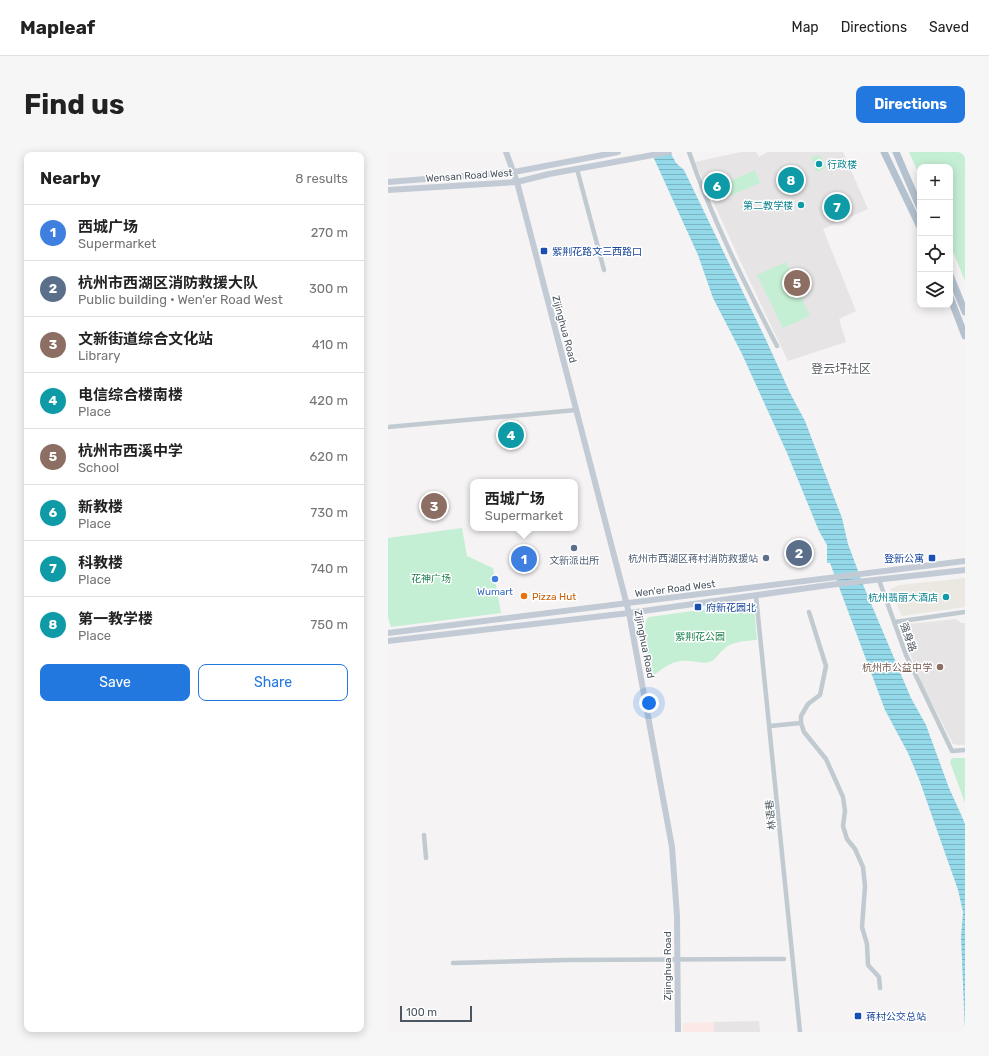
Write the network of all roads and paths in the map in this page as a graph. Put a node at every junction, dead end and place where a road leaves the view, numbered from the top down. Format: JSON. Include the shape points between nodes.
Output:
{"nodes":[{"id":1,"x":506,"y":152,"type":"edge"},
{"id":2,"x":618,"y":152,"type":"edge"},
{"id":3,"x":669,"y":152,"type":"edge"},
{"id":4,"x":689,"y":152,"type":"edge"},
{"id":5,"x":884,"y":152,"type":"edge"},
{"id":6,"x":896,"y":152,"type":"edge"},
{"id":7,"x":577,"y":169,"type":"junction"},
{"id":8,"x":514,"y":172,"type":"junction"},
{"id":9,"x":388,"y":182,"type":"edge"},
{"id":10,"x":517,"y":182,"type":"junction"},
{"id":11,"x":388,"y":190,"type":"edge"},
{"id":12,"x":917,"y":201,"type":"edge"},
{"id":13,"x":917,"y":221,"type":"edge"},
{"id":14,"x":604,"y":270,"type":"dead end"},
{"id":15,"x":953,"y":282,"type":"edge"},
{"id":16,"x":953,"y":305,"type":"edge"},
{"id":17,"x":965,"y":312,"type":"edge"},
{"id":18,"x":965,"y":336,"type":"edge"},
{"id":19,"x":777,"y":346,"type":"dead end"},
{"id":20,"x":576,"y":410,"type":"junction"},
{"id":21,"x":388,"y":427,"type":"edge"},
{"id":22,"x":965,"y":561,"type":"edge"},
{"id":23,"x":965,"y":570,"type":"edge"},
{"id":24,"x":879,"y":580,"type":"junction"},
{"id":25,"x":756,"y":596,"type":"junction"},
{"id":26,"x":627,"y":604,"type":"junction"},
{"id":27,"x":810,"y":612,"type":"dead end"},
{"id":28,"x":965,"y":612,"type":"edge"},
{"id":29,"x":630,"y":613,"type":"junction"},
{"id":30,"x":895,"y":622,"type":"junction"},
{"id":31,"x":388,"y":632,"type":"edge"},
{"id":32,"x":388,"y":641,"type":"edge"},
{"id":33,"x":801,"y":723,"type":"junction"},
{"id":34,"x":770,"y":726,"type":"junction"},
{"id":35,"x":965,"y":750,"type":"edge"},
{"id":36,"x":424,"y":835,"type":"dead end"},
{"id":37,"x":426,"y":858,"type":"dead end"},
{"id":38,"x":678,"y":959,"type":"junction"},
{"id":39,"x":784,"y":959,"type":"dead end"},
{"id":40,"x":453,"y":963,"type":"dead end"},
{"id":41,"x":880,"y":988,"type":"dead end"},
{"id":42,"x":678,"y":1032,"type":"edge"},
{"id":43,"x":800,"y":1032,"type":"edge"}],
"edges":[{"from":1,"to":8,"type":"main road","name":"Zijinghua Road"},
{"from":2,"to":8,"type":"main road","name":"Wensan Road West"},
{"from":3,"to":7,"type":"main road","name":"Wensan Road West"},
{"from":4,"to":19,"type":"street","via":[[722,231]]},
{"from":5,"to":13,"type":"main road"},
{"from":6,"to":12,"type":"main road"},
{"from":7,"to":10,"type":"main road","name":"Wensan Road West"},
{"from":7,"to":14,"type":"street"},
{"from":8,"to":9,"type":"main road","name":"Wensan Road West"},
{"from":8,"to":10,"type":"main road","name":"Zijinghua Road"},
{"from":10,"to":11,"type":"main road","name":"Wensan Road West"},
{"from":10,"to":20,"type":"main road","name":"Zijinghua Road"},
{"from":15,"to":17,"type":"main road"},
{"from":16,"to":18,"type":"main road"},
{"from":20,"to":21,"type":"street"},
{"from":20,"to":26,"type":"main road","name":"Zijinghua Road"},
{"from":22,"to":26,"type":"main road","name":"Wen'er Road West"},
{"from":23,"to":24,"type":"main road","name":"Wen'er Road West"},
{"from":24,"to":25,"type":"main road","name":"Wen'er Road West"},
{"from":24,"to":30,"type":"street","name":"强身路"},
{"from":25,"to":29,"type":"main road","name":"Wen'er Road West"},
{"from":25,"to":34,"type":"street","name":"林语巷"},
{"from":26,"to":29,"type":"main road","name":"Zijinghua Road"},
{"from":26,"to":31,"type":"main road","name":"Wen'er Road West"},
{"from":27,"to":33,"type":"street","via":[[826,666],[820,695],[808,704]]},
{"from":28,"to":30,"type":"street"},
{"from":29,"to":32,"type":"main road","name":"Wen'er Road West"},
{"from":29,"to":38,"type":"main road","name":"Zijinghua Road","via":[[670,830],[676,893]]},
{"from":30,"to":35,"type":"street","name":"强身路","via":[[915,677],[952,750]]},
{"from":33,"to":34,"type":"street"},
{"from":33,"to":41,"type":"street","via":[[804,732],[826,759],[843,797],[843,826],[846,839],[863,867],[865,886],[862,927],[867,944],[868,965],[879,977]]},
{"from":34,"to":43,"type":"street","name":"林语巷"},
{"from":36,"to":37,"type":"street"},
{"from":38,"to":39,"type":"street"},
{"from":38,"to":40,"type":"street"},
{"from":38,"to":42,"type":"main road","name":"Zijinghua Road"}]}
